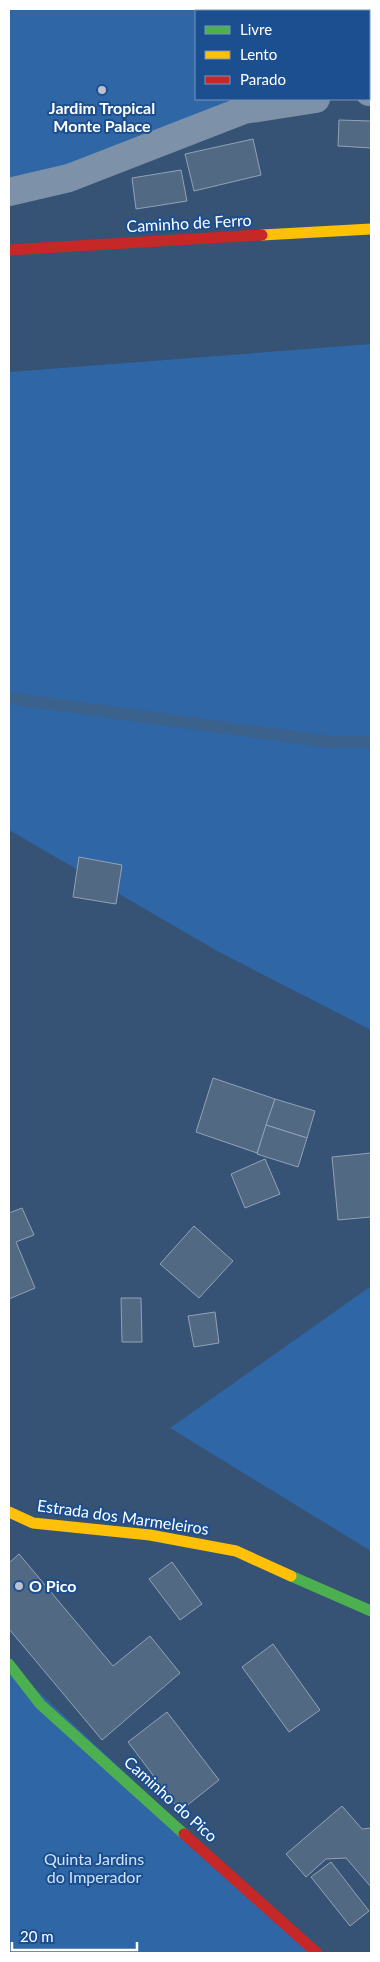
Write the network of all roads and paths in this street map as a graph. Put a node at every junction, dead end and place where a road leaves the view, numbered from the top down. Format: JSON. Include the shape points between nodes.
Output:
{"nodes":[{"id":1,"x":309,"y":100,"type":"edge"},
{"id":2,"x":9,"y":192,"type":"edge"},
{"id":3,"x":371,"y":229,"type":"edge"},
{"id":4,"x":9,"y":250,"type":"edge"},
{"id":5,"x":9,"y":1512,"type":"edge"},
{"id":6,"x":371,"y":1610,"type":"edge"},
{"id":7,"x":9,"y":1664,"type":"edge"},
{"id":8,"x":317,"y":1953,"type":"edge"}],
"edges":[{"from":1,"to":2,"type":"street","via":[[244,110],[69,178]]},
{"from":3,"to":4,"type":"street","name":"Caminho de Ferro"},
{"from":5,"to":6,"type":"street","name":"Estrada dos Marmeleiros","via":[[33,1523],[150,1535],[236,1550]]},
{"from":7,"to":8,"type":"street","name":"Caminho do Pico","via":[[40,1704]]}]}
